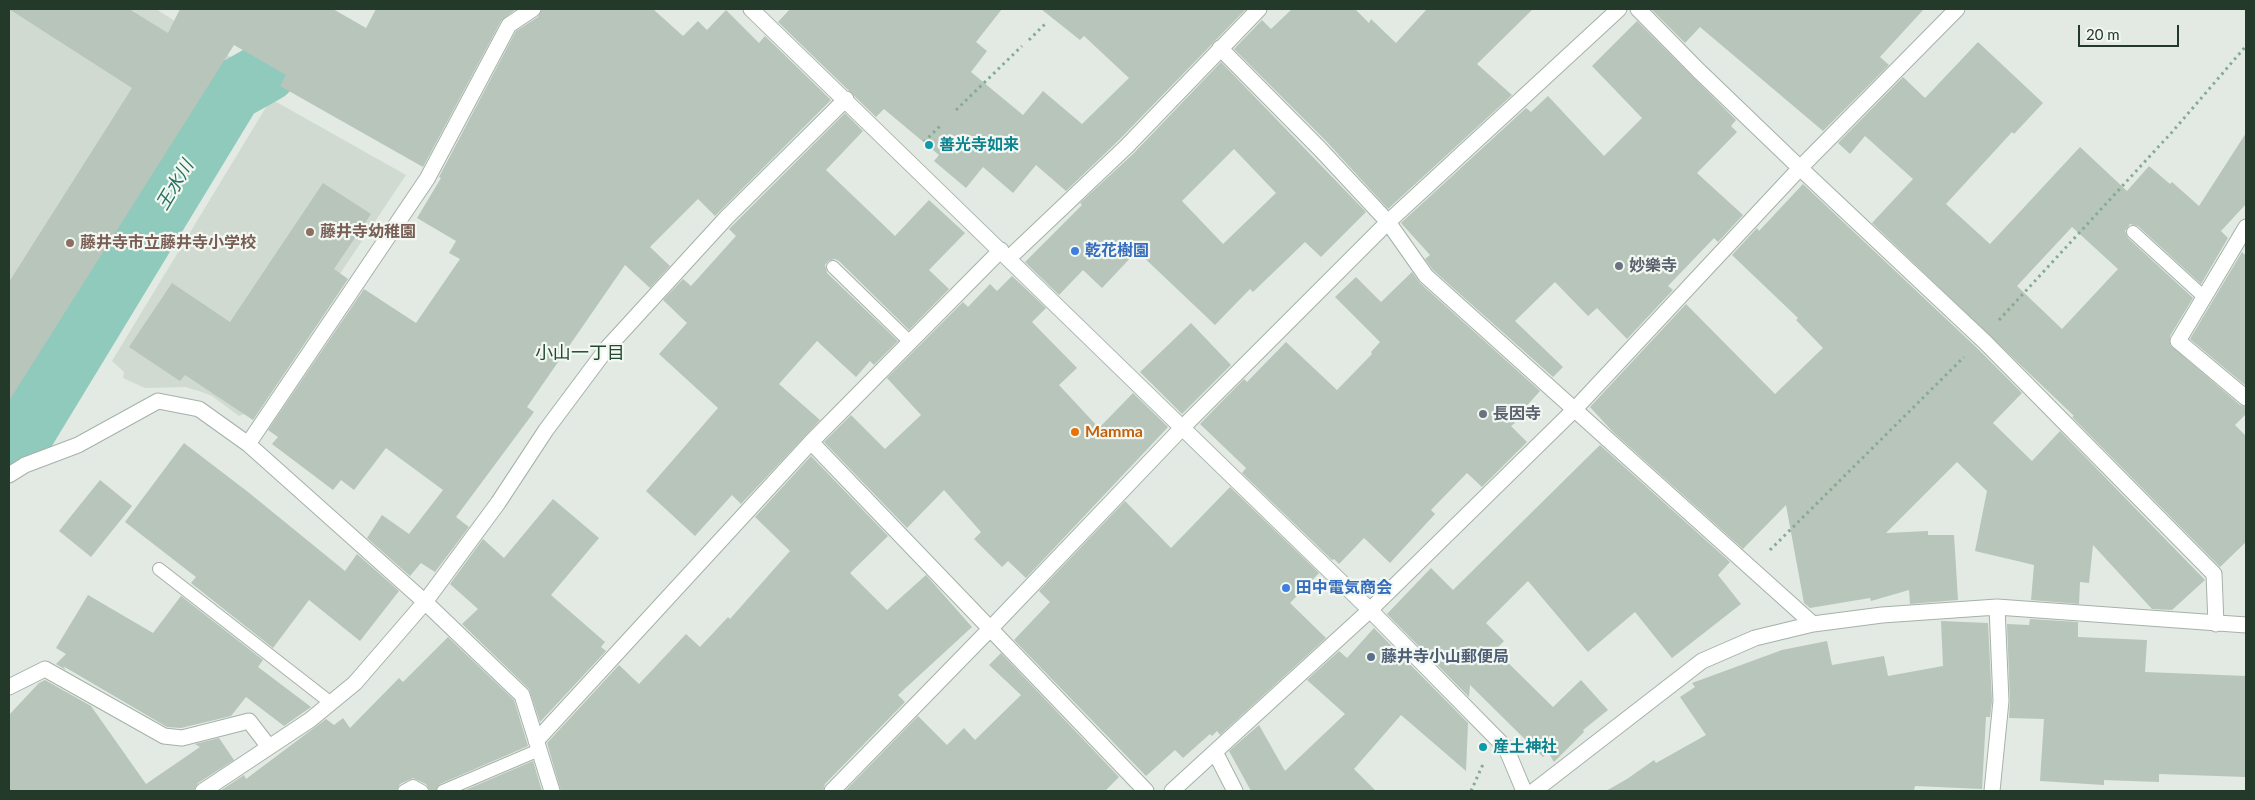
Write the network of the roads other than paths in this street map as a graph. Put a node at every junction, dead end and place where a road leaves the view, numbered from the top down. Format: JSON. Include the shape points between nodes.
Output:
{"nodes":[{"id":1,"x":533,"y":9,"type":"edge"},
{"id":2,"x":751,"y":9,"type":"edge"},
{"id":3,"x":1259,"y":9,"type":"edge"},
{"id":4,"x":1619,"y":9,"type":"edge"},
{"id":5,"x":1638,"y":9,"type":"edge"},
{"id":6,"x":1957,"y":9,"type":"edge"},
{"id":7,"x":1220,"y":48,"type":"junction"},
{"id":8,"x":846,"y":99,"type":"junction"},
{"id":9,"x":1800,"y":168,"type":"junction"},
{"id":10,"x":1388,"y":222,"type":"junction"},
{"id":11,"x":2132,"y":232,"type":"dead end"},
{"id":12,"x":2245,"y":233,"type":"edge"},
{"id":13,"x":1005,"y":254,"type":"junction"},
{"id":14,"x":833,"y":267,"type":"dead end"},
{"id":15,"x":2204,"y":297,"type":"junction"},
{"id":16,"x":910,"y":342,"type":"junction"},
{"id":17,"x":2246,"y":398,"type":"edge"},
{"id":18,"x":1574,"y":410,"type":"junction"},
{"id":19,"x":1182,"y":428,"type":"junction"},
{"id":20,"x":811,"y":442,"type":"junction"},
{"id":21,"x":248,"y":444,"type":"junction"},
{"id":22,"x":9,"y":475,"type":"edge"},
{"id":23,"x":159,"y":570,"type":"dead end"},
{"id":24,"x":425,"y":602,"type":"junction"},
{"id":25,"x":1997,"y":607,"type":"junction"},
{"id":26,"x":1370,"y":610,"type":"junction"},
{"id":27,"x":1813,"y":624,"type":"junction"},
{"id":28,"x":2216,"y":624,"type":"junction"},
{"id":29,"x":2246,"y":625,"type":"edge"},
{"id":30,"x":991,"y":628,"type":"junction"},
{"id":31,"x":9,"y":687,"type":"edge"},
{"id":32,"x":331,"y":703,"type":"junction"},
{"id":33,"x":538,"y":746,"type":"junction"},
{"id":34,"x":269,"y":747,"type":"junction"},
{"id":35,"x":1215,"y":752,"type":"junction"},
{"id":36,"x":204,"y":791,"type":"edge"},
{"id":37,"x":404,"y":791,"type":"edge"},
{"id":38,"x":422,"y":791,"type":"edge"},
{"id":39,"x":443,"y":791,"type":"edge"},
{"id":40,"x":552,"y":791,"type":"edge"},
{"id":41,"x":832,"y":791,"type":"edge"},
{"id":42,"x":1146,"y":791,"type":"edge"},
{"id":43,"x":1172,"y":791,"type":"edge"},
{"id":44,"x":1234,"y":791,"type":"edge"},
{"id":45,"x":1524,"y":791,"type":"edge"},
{"id":46,"x":1534,"y":791,"type":"edge"},
{"id":47,"x":1992,"y":791,"type":"edge"}],
"edges":[{"from":1,"to":21,"type":"street","via":[[509,25],[427,179]]},
{"from":2,"to":8,"type":"street"},
{"from":3,"to":7,"type":"street"},
{"from":4,"to":10,"type":"street"},
{"from":5,"to":9,"type":"street"},
{"from":6,"to":9,"type":"street"},
{"from":7,"to":10,"type":"street"},
{"from":7,"to":13,"type":"street","via":[[1126,147]]},
{"from":8,"to":13,"type":"street"},
{"from":8,"to":24,"type":"street","via":[[727,217],[608,347]]},
{"from":9,"to":18,"type":"street"},
{"from":9,"to":28,"type":"street","via":[[1982,339],[2214,574]]},
{"from":10,"to":18,"type":"street","via":[[1426,276]]},
{"from":10,"to":19,"type":"street"},
{"from":11,"to":15,"type":"lane"},
{"from":12,"to":15,"type":"street"},
{"from":13,"to":16,"type":"street"},
{"from":13,"to":19,"type":"street"},
{"from":14,"to":16,"type":"lane"},
{"from":15,"to":17,"type":"street","via":[[2178,341]]},
{"from":16,"to":20,"type":"street"},
{"from":18,"to":26,"type":"street"},
{"from":18,"to":27,"type":"street"},
{"from":19,"to":26,"type":"street"},
{"from":19,"to":30,"type":"street"},
{"from":20,"to":30,"type":"street"},
{"from":20,"to":33,"type":"street"},
{"from":21,"to":22,"type":"street","via":[[199,409],[158,401],[78,445],[25,465]]},
{"from":21,"to":24,"type":"street"},
{"from":23,"to":32,"type":"lane"},
{"from":24,"to":32,"type":"street","via":[[355,683]]},
{"from":24,"to":33,"type":"street","via":[[522,695]]},
{"from":25,"to":27,"type":"street","via":[[1882,615]]},
{"from":25,"to":28,"type":"street"},
{"from":25,"to":47,"type":"street","via":[[2000,701]]},
{"from":26,"to":35,"type":"street"},
{"from":26,"to":45,"type":"street","via":[[1506,748]]},
{"from":27,"to":46,"type":"street","via":[[1755,638],[1702,661]]},
{"from":28,"to":29,"type":"street"},
{"from":30,"to":41,"type":"street"},
{"from":30,"to":42,"type":"street"},
{"from":31,"to":34,"type":"street","via":[[45,669],[164,736],[182,738],[249,721]]},
{"from":32,"to":34,"type":"street"},
{"from":33,"to":39,"type":"lane"},
{"from":33,"to":40,"type":"street"},
{"from":34,"to":36,"type":"street"},
{"from":35,"to":43,"type":"street"},
{"from":35,"to":44,"type":"street"},
{"from":37,"to":38,"type":"lane","via":[[413,786]]}]}
